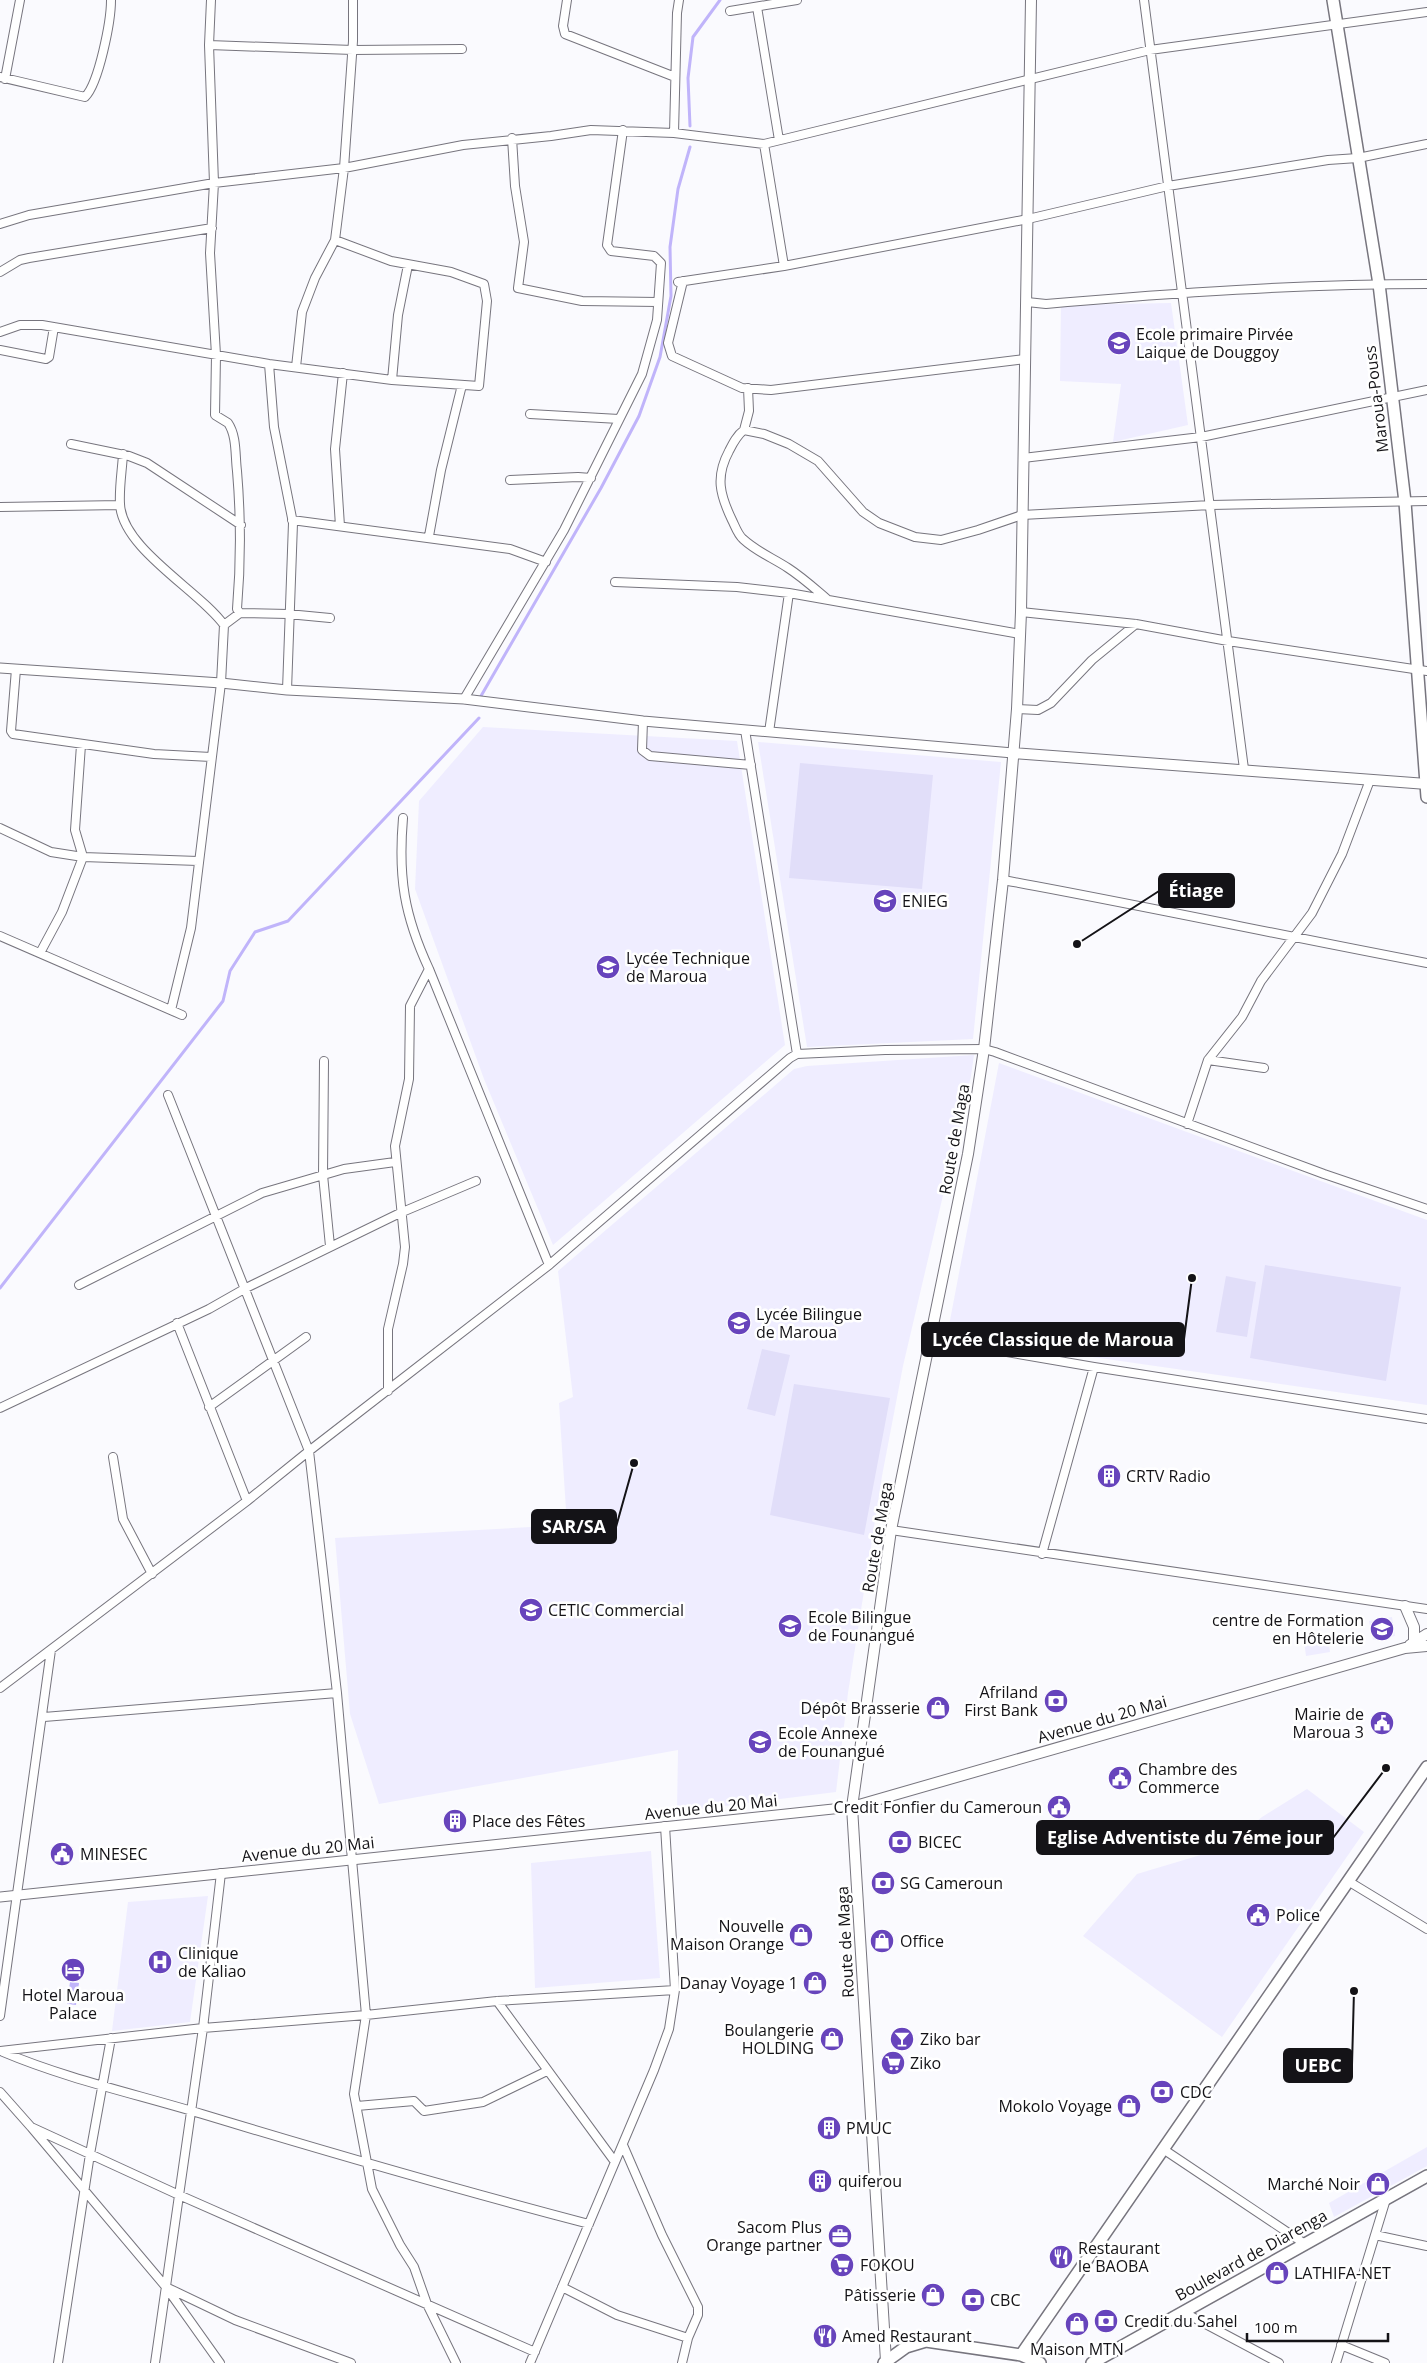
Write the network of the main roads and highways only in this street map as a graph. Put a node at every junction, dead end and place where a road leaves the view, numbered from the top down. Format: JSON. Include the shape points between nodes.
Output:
{"nodes":[{"id":1,"x":1031,"y":0,"type":"edge"},
{"id":2,"x":1333,"y":0,"type":"edge"},
{"id":3,"x":1422,"y":671,"type":"edge"},
{"id":4,"x":1013,"y":753,"type":"junction"},
{"id":5,"x":1427,"y":784,"type":"edge"},
{"id":6,"x":1427,"y":797,"type":"edge"},
{"id":7,"x":1405,"y":1606,"type":"road end"},
{"id":8,"x":1427,"y":1634,"type":"edge"},
{"id":9,"x":1414,"y":1642,"type":"junction"},
{"id":10,"x":1427,"y":1646,"type":"edge"},
{"id":11,"x":1405,"y":1648,"type":"junction"},
{"id":12,"x":1427,"y":1767,"type":"edge"},
{"id":13,"x":852,"y":1807,"type":"junction"},
{"id":14,"x":1427,"y":2176,"type":"edge"},
{"id":15,"x":1021,"y":2355,"type":"junction"},
{"id":16,"x":885,"y":2362,"type":"edge"},
{"id":17,"x":1040,"y":2363,"type":"edge"},
{"id":18,"x":1092,"y":2363,"type":"edge"}],
"edges":[{"from":1,"to":4,"type":"main road","name":"Route de Maga","via":[[1021,612]]},
{"from":2,"to":3,"type":"main road","name":"Maroua-Pouss","via":[[1379,284]]},
{"from":3,"to":5,"type":"main road","name":"Maroua-Pouss"},
{"from":4,"to":5,"type":"main road"},
{"from":4,"to":13,"type":"main road","name":"Route de Maga","via":[[1003,880],[984,1049],[968,1154],[891,1530]]},
{"from":5,"to":6,"type":"main road","name":"Maroua-Pouss"},
{"from":7,"to":9,"type":"main road","via":[[1414,1627]]},
{"from":8,"to":9,"type":"main road"},
{"from":9,"to":11,"type":"main road"},
{"from":10,"to":11,"type":"main road"},
{"from":11,"to":13,"type":"main road","name":"Avenue du 20 Mai"},
{"from":12,"to":15,"type":"main road"},
{"from":13,"to":16,"type":"main road","name":"Route de Maga"},
{"from":14,"to":18,"type":"main road","name":"Boulevard de Diarenga"},
{"from":15,"to":16,"type":"main road","via":[[926,2340],[906,2347]]},
{"from":15,"to":17,"type":"main road"}]}
